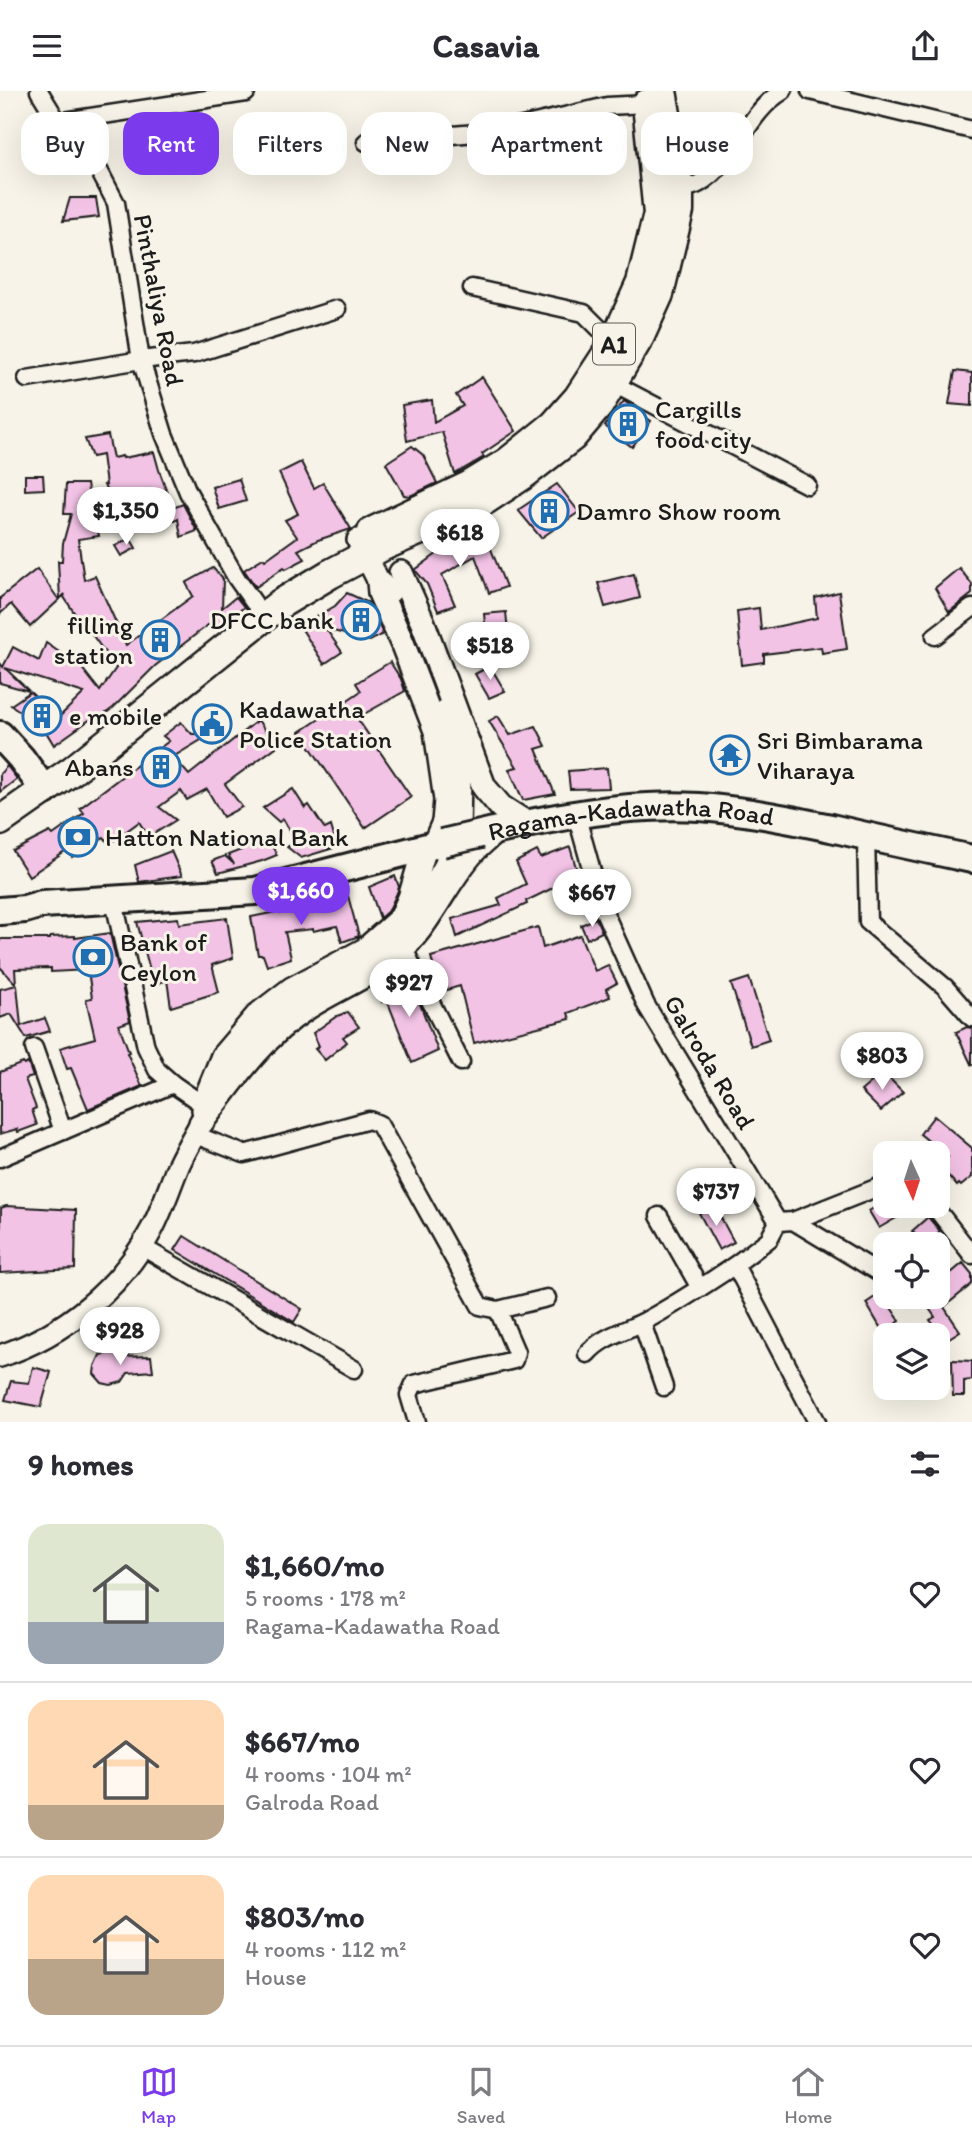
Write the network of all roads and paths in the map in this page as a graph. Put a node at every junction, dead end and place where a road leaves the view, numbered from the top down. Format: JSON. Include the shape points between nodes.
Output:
{"nodes":[{"id":1,"x":39,"y":91,"type":"edge"},
{"id":2,"x":783,"y":91,"type":"edge"},
{"id":3,"x":810,"y":91,"type":"edge"},
{"id":4,"x":246,"y":93,"type":"dead end"},
{"id":5,"x":651,"y":95,"type":"edge"},
{"id":6,"x":52,"y":112,"type":"edge"},
{"id":7,"x":109,"y":114,"type":"edge"},
{"id":8,"x":972,"y":130,"type":"edge"},
{"id":9,"x":453,"y":135,"type":"edge"},
{"id":10,"x":101,"y":175,"type":"edge"},
{"id":11,"x":679,"y":189,"type":"junction"},
{"id":12,"x":472,"y":288,"type":"dead end"},
{"id":13,"x":337,"y":309,"type":"dead end"},
{"id":14,"x":614,"y":343,"type":"junction"},
{"id":15,"x":141,"y":361,"type":"junction"},
{"id":16,"x":27,"y":379,"type":"dead end"},
{"id":17,"x":612,"y":383,"type":"junction"},
{"id":18,"x":807,"y":485,"type":"dead end"},
{"id":19,"x":371,"y":542,"type":"junction"},
{"id":20,"x":390,"y":577,"type":"junction"},
{"id":21,"x":254,"y":603,"type":"junction"},
{"id":22,"x":972,"y":608,"type":"edge"},
{"id":23,"x":935,"y":636,"type":"dead end"},
{"id":24,"x":0,"y":735,"type":"edge"},
{"id":25,"x":40,"y":783,"type":"junction"},
{"id":26,"x":0,"y":799,"type":"edge"},
{"id":27,"x":576,"y":814,"type":"junction"},
{"id":28,"x":0,"y":821,"type":"edge"},
{"id":29,"x":526,"y":823,"type":"junction"},
{"id":30,"x":489,"y":832,"type":"junction"},
{"id":31,"x":866,"y":836,"type":"junction"},
{"id":32,"x":434,"y":845,"type":"junction"},
{"id":33,"x":972,"y":859,"type":"edge"},
{"id":34,"x":0,"y":898,"type":"edge"},
{"id":35,"x":114,"y":901,"type":"junction"},
{"id":36,"x":403,"y":947,"type":"junction"},
{"id":37,"x":972,"y":1018,"type":"edge"},
{"id":38,"x":34,"y":1048,"type":"dead end"},
{"id":39,"x":461,"y":1062,"type":"dead end"},
{"id":40,"x":173,"y":1084,"type":"junction"},
{"id":41,"x":200,"y":1121,"type":"junction"},
{"id":42,"x":63,"y":1131,"type":"junction"},
{"id":43,"x":0,"y":1158,"type":"edge"},
{"id":44,"x":873,"y":1189,"type":"edge"},
{"id":45,"x":659,"y":1216,"type":"dead end"},
{"id":46,"x":943,"y":1218,"type":"edge"},
{"id":47,"x":786,"y":1222,"type":"junction"},
{"id":48,"x":142,"y":1247,"type":"junction"},
{"id":49,"x":972,"y":1255,"type":"edge"},
{"id":50,"x":735,"y":1265,"type":"junction"},
{"id":51,"x":873,"y":1270,"type":"edge"},
{"id":52,"x":700,"y":1288,"type":"junction"},
{"id":53,"x":547,"y":1298,"type":"dead end"},
{"id":54,"x":498,"y":1310,"type":"junction"},
{"id":55,"x":642,"y":1322,"type":"junction"},
{"id":56,"x":587,"y":1353,"type":"dead end"},
{"id":57,"x":0,"y":1356,"type":"edge"},
{"id":58,"x":354,"y":1369,"type":"dead end"},
{"id":59,"x":664,"y":1387,"type":"dead end"},
{"id":60,"x":417,"y":1422,"type":"edge"},
{"id":61,"x":817,"y":1422,"type":"edge"}],
"edges":[{"from":1,"to":6,"type":"street","name":"Pinthaliya Road"},
{"from":2,"to":11,"type":"street","via":[[769,101],[714,173],[697,185]]},
{"from":3,"to":8,"type":"street"},
{"from":4,"to":7,"type":"street"},
{"from":5,"to":9,"type":"street","via":[[501,131]]},
{"from":5,"to":11,"type":"highway","number":"A1"},
{"from":5,"to":14,"type":"highway","number":"A1","via":[[658,214],[641,283]]},
{"from":10,"to":15,"type":"street","name":"Pinthaliya Road","via":[[116,203]]},
{"from":11,"to":17,"type":"highway","number":"A1","via":[[679,211],[659,294]]},
{"from":12,"to":14,"type":"street","via":[[584,313]]},
{"from":13,"to":15,"type":"street","via":[[194,354]]},
{"from":14,"to":19,"type":"highway","number":"A1","via":[[579,398],[554,425],[508,462]]},
{"from":15,"to":16,"type":"street"},
{"from":15,"to":21,"type":"street","name":"Pinthaliya Road","via":[[188,492]]},
{"from":17,"to":18,"type":"street"},
{"from":17,"to":19,"type":"highway","number":"A1","via":[[572,437],[523,475],[460,513]]},
{"from":19,"to":20,"type":"street"},
{"from":19,"to":21,"type":"highway","number":"A1","via":[[292,576]]},
{"from":19,"to":25,"type":"highway","number":"A1","via":[[245,630],[119,734]]},
{"from":20,"to":29,"type":"main road","via":[[423,623],[484,787],[501,807]]},
{"from":20,"to":32,"type":"main road","via":[[380,593],[436,731],[446,800],[444,822]]},
{"from":20,"to":41,"type":"street","via":[[389,589],[444,729],[459,788],[459,832],[411,926],[367,961],[296,1001],[266,1025],[234,1064]]},
{"from":21,"to":25,"type":"highway","number":"A1"},
{"from":22,"to":23,"type":"street"},
{"from":24,"to":25,"type":"main road"},
{"from":25,"to":26,"type":"highway","number":"A1"},
{"from":25,"to":28,"type":"highway","number":"A1"},
{"from":27,"to":29,"type":"main road","name":"Ragama-Kadawatha Road"},
{"from":27,"to":31,"type":"main road","name":"Ragama-Kadawatha Road","via":[[698,807],[743,811]]},
{"from":27,"to":47,"type":"street","name":"Galroda Road","via":[[602,907],[646,1005]]},
{"from":29,"to":30,"type":"main road","name":"Ragama-Kadawatha Road"},
{"from":30,"to":32,"type":"main road","name":"Ragama-Kadawatha Road","bridge":true},
{"from":30,"to":36,"type":"main road"},
{"from":31,"to":33,"type":"main road","name":"Ragama-Kadawatha Road"},
{"from":31,"to":37,"type":"street","via":[[868,922],[945,987]]},
{"from":32,"to":35,"type":"main road","name":"Ragama-Kadawatha Road","via":[[255,891]]},
{"from":32,"to":41,"type":"main road","via":[[401,918],[365,950],[292,989],[258,1016],[223,1056]]},
{"from":34,"to":35,"type":"main road","name":"Ragama-Kadawatha Road","via":[[42,904]]},
{"from":35,"to":40,"type":"street","via":[[146,1047],[158,1070]]},
{"from":36,"to":39,"type":"street"},
{"from":36,"to":41,"type":"main road","via":[[366,976],[278,1029]]},
{"from":38,"to":42,"type":"street"},
{"from":40,"to":41,"type":"street"},
{"from":40,"to":42,"type":"street"},
{"from":41,"to":48,"type":"street"},
{"from":41,"to":54,"type":"street","via":[[244,1154],[369,1121],[379,1124],[480,1306]]},
{"from":42,"to":43,"type":"street"},
{"from":44,"to":47,"type":"street"},
{"from":45,"to":52,"type":"street"},
{"from":46,"to":49,"type":"street"},
{"from":47,"to":50,"type":"street"},
{"from":47,"to":51,"type":"street"},
{"from":48,"to":57,"type":"street","via":[[84,1311],[47,1335]]},
{"from":48,"to":58,"type":"street"},
{"from":50,"to":52,"type":"street"},
{"from":50,"to":61,"type":"street"},
{"from":52,"to":55,"type":"street"},
{"from":53,"to":54,"type":"street"},
{"from":54,"to":60,"type":"street","via":[[516,1352],[514,1360],[414,1384],[409,1395]]},
{"from":55,"to":56,"type":"street","via":[[595,1343]]},
{"from":55,"to":59,"type":"street"}]}
